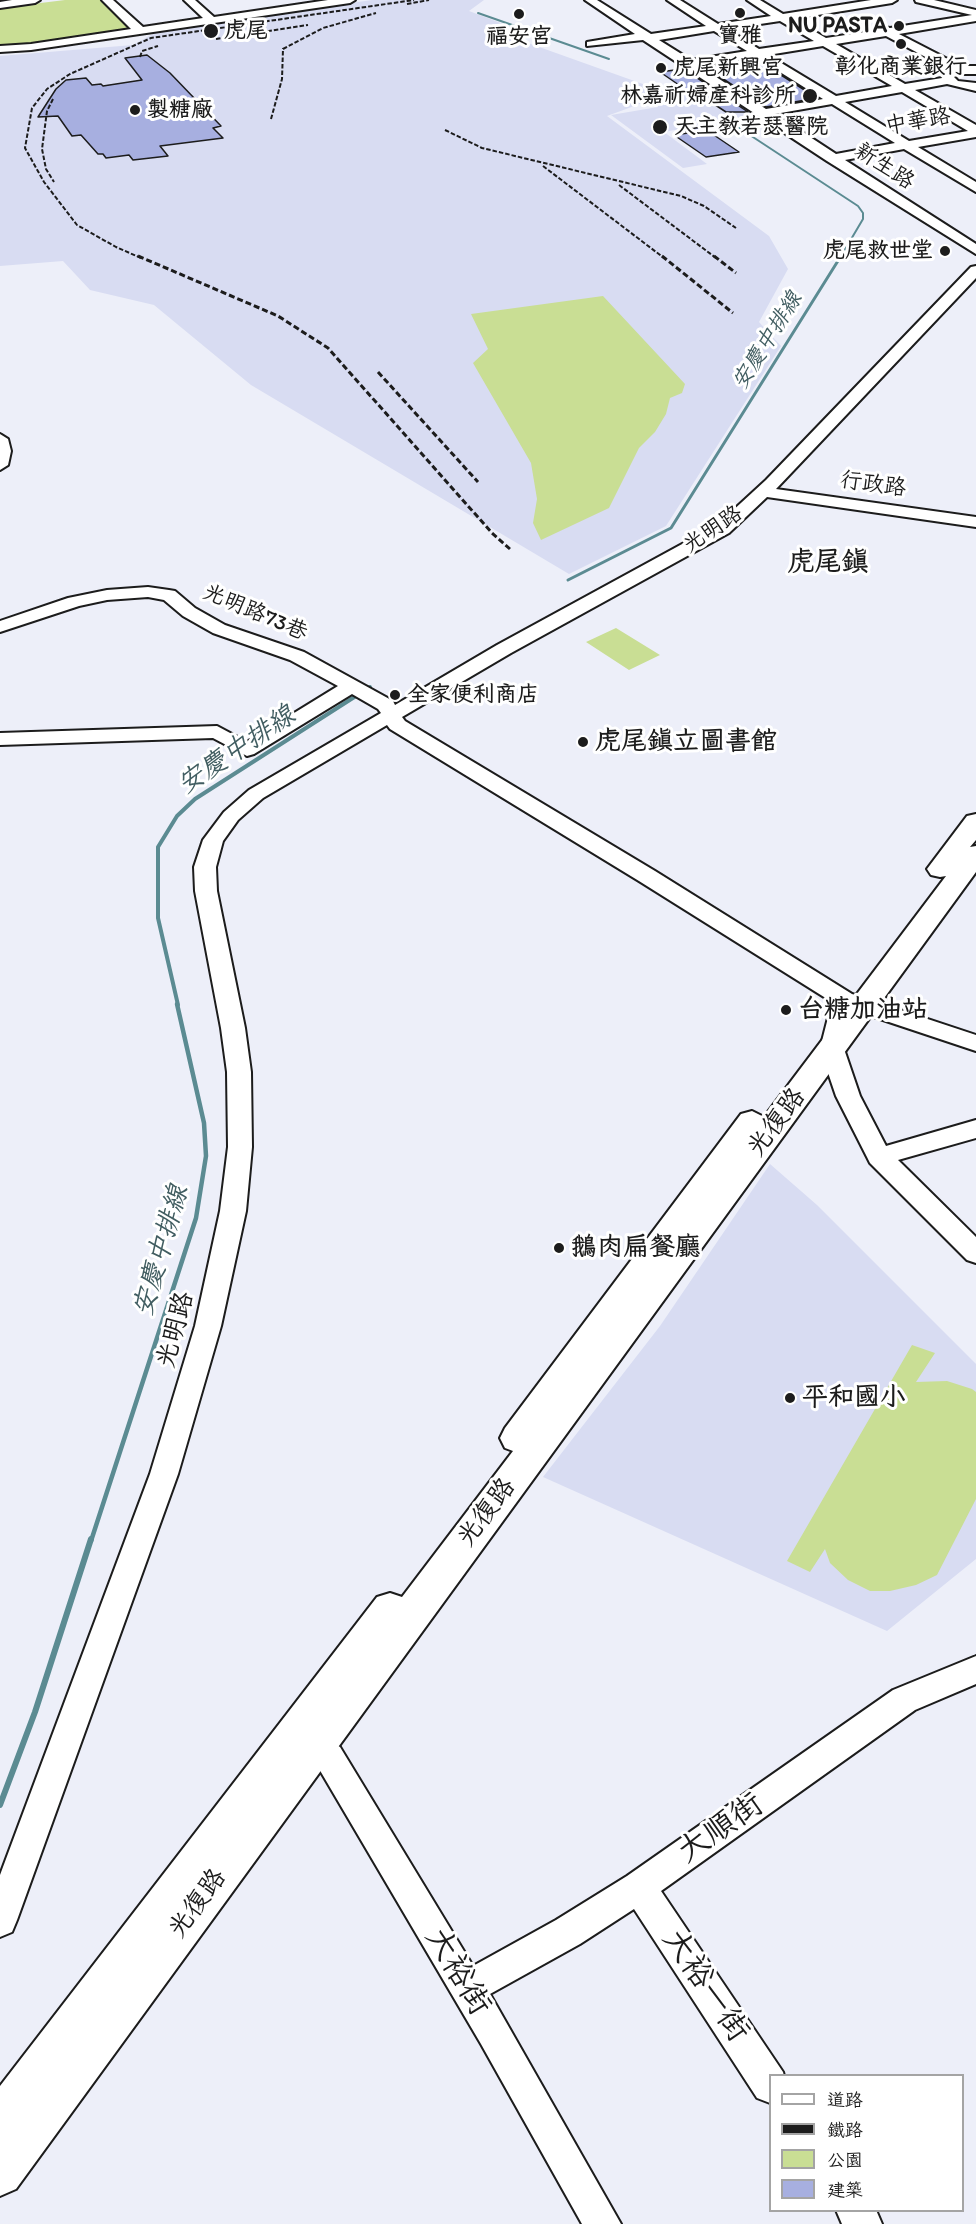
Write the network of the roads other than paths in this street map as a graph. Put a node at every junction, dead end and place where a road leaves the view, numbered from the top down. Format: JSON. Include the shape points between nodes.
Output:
{"nodes":[{"id":1,"x":28,"y":0,"type":"edge"},
{"id":2,"x":107,"y":0,"type":"edge"},
{"id":3,"x":189,"y":0,"type":"edge"},
{"id":4,"x":350,"y":0,"type":"edge"},
{"id":5,"x":617,"y":0,"type":"edge"},
{"id":6,"x":672,"y":0,"type":"edge"},
{"id":7,"x":752,"y":0,"type":"edge"},
{"id":8,"x":831,"y":0,"type":"edge"},
{"id":9,"x":892,"y":0,"type":"edge"},
{"id":10,"x":920,"y":0,"type":"edge"},
{"id":11,"x":592,"y":2,"type":"edge"},
{"id":12,"x":0,"y":5,"type":"edge"},
{"id":13,"x":845,"y":7,"type":"junction"},
{"id":14,"x":207,"y":10,"type":"edge"},
{"id":15,"x":976,"y":13,"type":"edge"},
{"id":16,"x":781,"y":17,"type":"junction"},
{"id":17,"x":976,"y":18,"type":"edge"},
{"id":18,"x":715,"y":27,"type":"junction"},
{"id":19,"x":138,"y":30,"type":"junction"},
{"id":20,"x":889,"y":32,"type":"junction"},
{"id":21,"x":647,"y":37,"type":"junction"},
{"id":22,"x":825,"y":42,"type":"junction"},
{"id":23,"x":591,"y":44,"type":"dead end"},
{"id":24,"x":0,"y":49,"type":"edge"},
{"id":25,"x":757,"y":53,"type":"junction"},
{"id":26,"x":688,"y":64,"type":"junction"},
{"id":27,"x":958,"y":70,"type":"junction"},
{"id":28,"x":976,"y":70,"type":"edge"},
{"id":29,"x":949,"y":81,"type":"junction"},
{"id":30,"x":976,"y":87,"type":"edge"},
{"id":31,"x":904,"y":88,"type":"junction"},
{"id":32,"x":834,"y":100,"type":"junction"},
{"id":33,"x":762,"y":113,"type":"junction"},
{"id":34,"x":976,"y":132,"type":"edge"},
{"id":35,"x":906,"y":145,"type":"junction"},
{"id":36,"x":832,"y":158,"type":"junction"},
{"id":37,"x":976,"y":188,"type":"edge"},
{"id":38,"x":976,"y":250,"type":"edge"},
{"id":39,"x":976,"y":270,"type":"edge"},
{"id":40,"x":0,"y":439,"type":"edge"},
{"id":41,"x":0,"y":465,"type":"edge"},
{"id":42,"x":764,"y":491,"type":"junction"},
{"id":43,"x":976,"y":522,"type":"edge"},
{"id":44,"x":0,"y":626,"type":"edge"},
{"id":45,"x":351,"y":686,"type":"junction"},
{"id":46,"x":393,"y":715,"type":"junction"},
{"id":47,"x":0,"y":739,"type":"edge"},
{"id":48,"x":976,"y":822,"type":"edge"},
{"id":49,"x":976,"y":854,"type":"edge"},
{"id":50,"x":853,"y":1002,"type":"junction"},
{"id":51,"x":976,"y":1043,"type":"edge"},
{"id":52,"x":832,"y":1049,"type":"junction"},
{"id":53,"x":976,"y":1129,"type":"edge"},
{"id":54,"x":879,"y":1156,"type":"junction"},
{"id":55,"x":976,"y":1253,"type":"edge"},
{"id":56,"x":976,"y":1670,"type":"edge"},
{"id":57,"x":304,"y":1740,"type":"junction"},
{"id":58,"x":639,"y":1887,"type":"junction"},
{"id":59,"x":0,"y":1920,"type":"edge"},
{"id":60,"x":466,"y":1989,"type":"junction"},
{"id":61,"x":769,"y":2082,"type":"edge"},
{"id":62,"x":0,"y":2122,"type":"edge"},
{"id":63,"x":0,"y":2173,"type":"edge"},
{"id":64,"x":602,"y":2224,"type":"edge"}],
"edges":[{"from":1,"to":12,"type":"street"},
{"from":2,"to":19,"type":"street"},
{"from":3,"to":14,"type":"street"},
{"from":4,"to":14,"type":"street"},
{"from":5,"to":11,"type":"street"},
{"from":6,"to":18,"type":"street"},
{"from":7,"to":16,"type":"street"},
{"from":8,"to":13,"type":"street"},
{"from":9,"to":13,"type":"street"},
{"from":10,"to":15,"type":"street"},
{"from":11,"to":21,"type":"street","name":"新生路"},
{"from":13,"to":16,"type":"street"},
{"from":13,"to":20,"type":"street"},
{"from":14,"to":19,"type":"street"},
{"from":16,"to":18,"type":"street"},
{"from":16,"to":22,"type":"street"},
{"from":17,"to":20,"type":"street"},
{"from":18,"to":21,"type":"street"},
{"from":18,"to":25,"type":"street"},
{"from":19,"to":24,"type":"street"},
{"from":20,"to":22,"type":"street"},
{"from":20,"to":27,"type":"street"},
{"from":21,"to":23,"type":"street"},
{"from":21,"to":26,"type":"street","name":"新生路"},
{"from":22,"to":25,"type":"street"},
{"from":22,"to":31,"type":"street"},
{"from":25,"to":26,"type":"street"},
{"from":25,"to":32,"type":"street"},
{"from":26,"to":33,"type":"street","name":"新生路"},
{"from":27,"to":28,"type":"street"},
{"from":27,"to":29,"type":"street","via":[[947,76]]},
{"from":29,"to":30,"type":"street"},
{"from":29,"to":31,"type":"street"},
{"from":31,"to":32,"type":"street"},
{"from":31,"to":34,"type":"street"},
{"from":32,"to":33,"type":"street"},
{"from":32,"to":35,"type":"street"},
{"from":33,"to":36,"type":"street","name":"新生路"},
{"from":34,"to":35,"type":"street","name":"中華路"},
{"from":35,"to":36,"type":"street","name":"中華路"},
{"from":35,"to":37,"type":"street"},
{"from":36,"to":38,"type":"street","name":"新生路"},
{"from":39,"to":42,"type":"street","name":"光明路"},
{"from":40,"to":41,"type":"street"},
{"from":42,"to":43,"type":"street","name":"行政路"},
{"from":42,"to":46,"type":"street","name":"光明路","via":[[723,530],[504,649]]},
{"from":44,"to":45,"type":"street","name":"光明路73巷","via":[[107,595],[169,595],[219,629],[297,656]]},
{"from":45,"to":46,"type":"street","name":"光明路73巷","via":[[386,705]]},
{"from":45,"to":47,"type":"street","via":[[247,750],[217,732]]},
{"from":46,"to":50,"type":"street","via":[[397,725]]},
{"from":46,"to":59,"type":"street","name":"光明路","via":[[256,794],[231,816],[213,840],[205,867],[206,891],[239,1072],[240,1148],[233,1211],[208,1326],[164,1474]]},
{"from":48,"to":50,"type":"main road","name":"光復路"},
{"from":49,"to":50,"type":"main road","name":"光復路"},
{"from":50,"to":51,"type":"street"},
{"from":50,"to":52,"type":"main road","name":"光復路"},
{"from":50,"to":57,"type":"main road","name":"光復路","via":[[626,1289]]},
{"from":52,"to":54,"type":"street","via":[[848,1096]]},
{"from":52,"to":57,"type":"main road","name":"光復路"},
{"from":53,"to":54,"type":"street"},
{"from":54,"to":55,"type":"street"},
{"from":56,"to":58,"type":"street","name":"大順街","via":[[904,1700]]},
{"from":57,"to":60,"type":"street","name":"大裕街","via":[[329,1757]]},
{"from":57,"to":62,"type":"main road","name":"光復路"},
{"from":57,"to":63,"type":"main road","name":"光復路"},
{"from":58,"to":60,"type":"street","name":"大順街"},
{"from":58,"to":61,"type":"street","name":"大裕一街"},
{"from":60,"to":64,"type":"street","name":"大裕街"}]}
